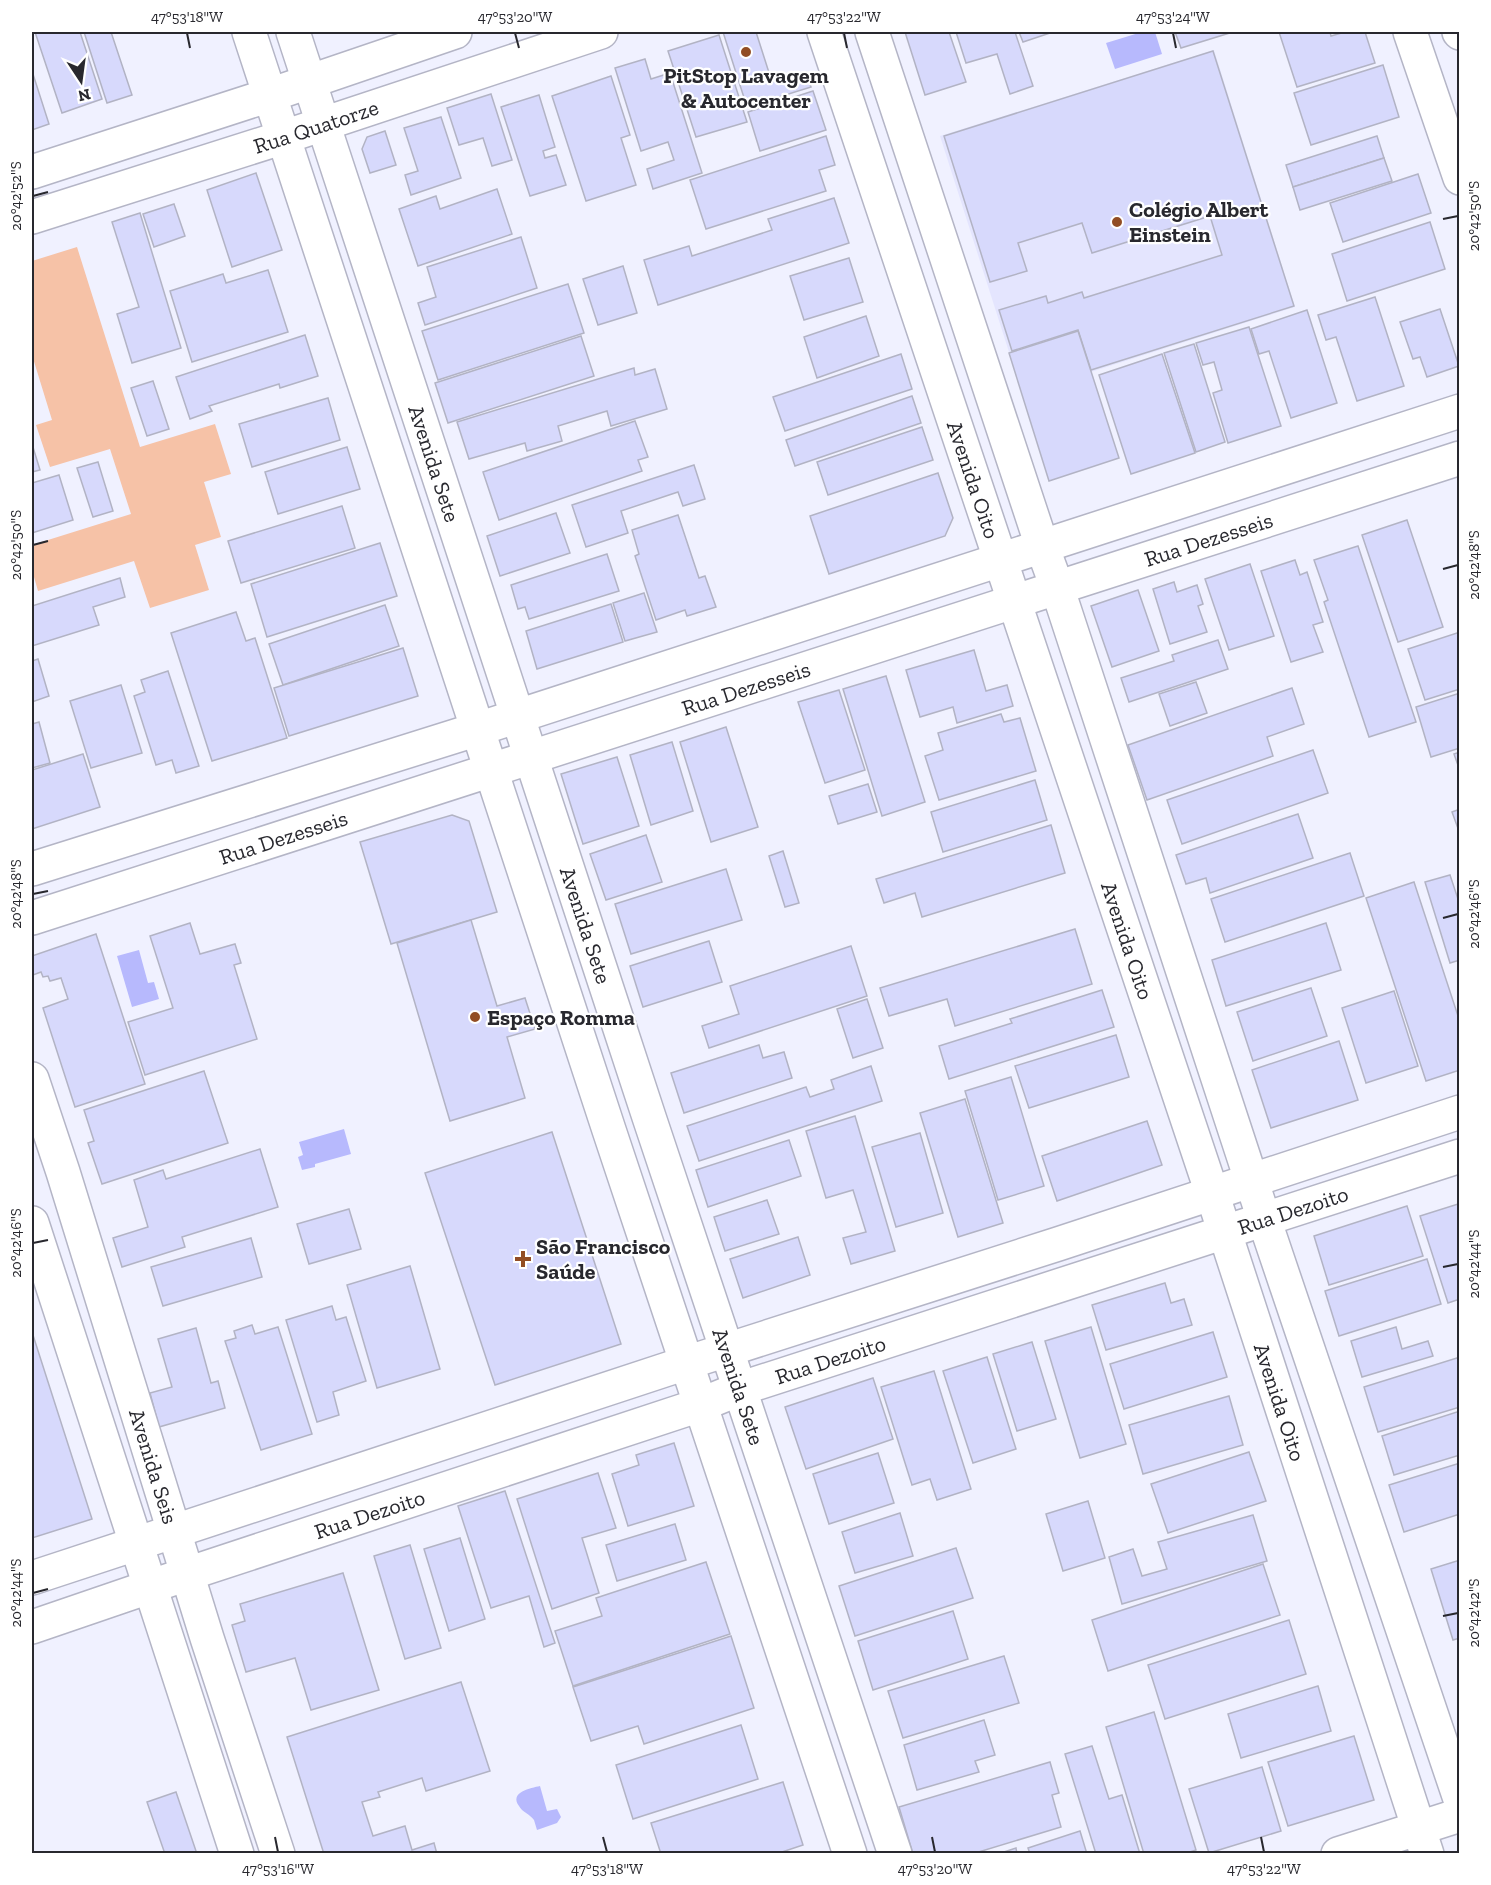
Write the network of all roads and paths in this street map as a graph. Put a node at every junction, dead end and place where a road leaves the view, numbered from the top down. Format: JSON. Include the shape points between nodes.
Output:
{"nodes":[{"id":1,"x":249,"y":32,"type":"edge"},
{"id":2,"x":293,"y":32,"type":"edge"},
{"id":3,"x":455,"y":32,"type":"edge"},
{"id":4,"x":601,"y":32,"type":"edge"},
{"id":5,"x":824,"y":32,"type":"edge"},
{"id":6,"x":872,"y":32,"type":"edge"},
{"id":7,"x":1410,"y":32,"type":"edge"},
{"id":8,"x":309,"y":81,"type":"junction"},
{"id":9,"x":270,"y":95,"type":"junction"},
{"id":10,"x":323,"y":123,"type":"junction"},
{"id":11,"x":284,"y":137,"type":"junction"},
{"id":12,"x":32,"y":172,"type":"edge"},
{"id":13,"x":1460,"y":178,"type":"edge"},
{"id":14,"x":32,"y":217,"type":"edge"},
{"id":15,"x":1460,"y":411,"type":"edge"},
{"id":16,"x":1460,"y":458,"type":"edge"},
{"id":17,"x":1042,"y":546,"type":"junction"},
{"id":18,"x":1001,"y":559,"type":"junction"},
{"id":19,"x":1057,"y":587,"type":"junction"},
{"id":20,"x":1015,"y":600,"type":"junction"},
{"id":21,"x":517,"y":715,"type":"junction"},
{"id":22,"x":477,"y":729,"type":"junction"},
{"id":23,"x":531,"y":757,"type":"junction"},
{"id":24,"x":491,"y":769,"type":"junction"},
{"id":25,"x":32,"y":869,"type":"edge"},
{"id":26,"x":32,"y":918,"type":"edge"},
{"id":27,"x":32,"y":1079,"type":"edge"},
{"id":28,"x":1460,"y":1112,"type":"edge"},
{"id":29,"x":1460,"y":1156,"type":"edge"},
{"id":30,"x":1252,"y":1180,"type":"junction"},
{"id":31,"x":1212,"y":1193,"type":"junction"},
{"id":32,"x":1264,"y":1219,"type":"junction"},
{"id":33,"x":32,"y":1223,"type":"edge"},
{"id":34,"x":1224,"y":1232,"type":"junction"},
{"id":35,"x":726,"y":1350,"type":"junction"},
{"id":36,"x":686,"y":1363,"type":"junction"},
{"id":37,"x":739,"y":1389,"type":"junction"},
{"id":38,"x":700,"y":1405,"type":"junction"},
{"id":39,"x":175,"y":1532,"type":"junction"},
{"id":40,"x":136,"y":1544,"type":"junction"},
{"id":41,"x":187,"y":1574,"type":"junction"},
{"id":42,"x":32,"y":1578,"type":"edge"},
{"id":43,"x":150,"y":1587,"type":"junction"},
{"id":44,"x":32,"y":1627,"type":"edge"},
{"id":45,"x":1460,"y":1799,"type":"edge"},
{"id":46,"x":1460,"y":1815,"type":"edge"},
{"id":47,"x":1423,"y":1840,"type":"edge"},
{"id":48,"x":237,"y":1854,"type":"edge"},
{"id":49,"x":278,"y":1854,"type":"edge"},
{"id":50,"x":850,"y":1854,"type":"edge"},
{"id":51,"x":895,"y":1854,"type":"edge"},
{"id":52,"x":1338,"y":1854,"type":"edge"}],
"edges":[{"from":1,"to":9,"type":"street","name":"Avenida Sete"},
{"from":2,"to":8,"type":"street","name":"Avenida Sete"},
{"from":3,"to":8,"type":"street","name":"Rua Quatorze"},
{"from":4,"to":10,"type":"street","name":"Rua Quatorze"},
{"from":5,"to":18,"type":"street","name":"Avenida Oito"},
{"from":6,"to":17,"type":"street","name":"Avenida Oito"},
{"from":7,"to":13,"type":"street"},
{"from":8,"to":9,"type":"street","name":"Rua Quatorze"},
{"from":8,"to":10,"type":"street","name":"Avenida Sete"},
{"from":9,"to":11,"type":"street","name":"Avenida Sete"},
{"from":9,"to":12,"type":"street","name":"Rua Quatorze"},
{"from":10,"to":11,"type":"street","name":"Rua Quatorze"},
{"from":10,"to":21,"type":"street","name":"Avenida Sete"},
{"from":11,"to":14,"type":"street","name":"Rua Quatorze"},
{"from":11,"to":22,"type":"street","name":"Avenida Sete"},
{"from":15,"to":17,"type":"street","name":"Rua Dezesseis"},
{"from":16,"to":19,"type":"street","name":"Rua Dezesseis"},
{"from":17,"to":18,"type":"street","name":"Rua Dezesseis"},
{"from":17,"to":19,"type":"street","name":"Avenida Oito"},
{"from":18,"to":20,"type":"street","name":"Avenida Oito"},
{"from":18,"to":21,"type":"street","name":"Rua Dezesseis"},
{"from":19,"to":20,"type":"street","name":"Rua Dezesseis"},
{"from":19,"to":30,"type":"street","name":"Avenida Oito"},
{"from":20,"to":23,"type":"street","name":"Rua Dezesseis"},
{"from":20,"to":31,"type":"street","name":"Avenida Oito"},
{"from":21,"to":22,"type":"street","name":"Rua Dezesseis"},
{"from":21,"to":23,"type":"street","name":"Avenida Sete"},
{"from":22,"to":24,"type":"street","name":"Avenida Sete"},
{"from":22,"to":25,"type":"street","name":"Rua Dezesseis"},
{"from":23,"to":24,"type":"street","name":"Rua Dezesseis"},
{"from":23,"to":35,"type":"street","name":"Avenida Sete"},
{"from":24,"to":26,"type":"street","name":"Rua Dezesseis"},
{"from":24,"to":36,"type":"street","name":"Avenida Sete"},
{"from":27,"to":39,"type":"street","name":"Avenida Seis"},
{"from":28,"to":30,"type":"street","name":"Rua Dezoito"},
{"from":29,"to":32,"type":"street","name":"Rua Dezoito"},
{"from":30,"to":31,"type":"street","name":"Rua Dezoito"},
{"from":30,"to":32,"type":"street","name":"Avenida Oito"},
{"from":31,"to":34,"type":"street","name":"Avenida Oito"},
{"from":31,"to":35,"type":"street","name":"Rua Dezoito"},
{"from":32,"to":34,"type":"street","name":"Rua Dezoito"},
{"from":32,"to":45,"type":"street","name":"Avenida Oito"},
{"from":33,"to":40,"type":"street","name":"Avenida Seis"},
{"from":34,"to":37,"type":"street","name":"Rua Dezoito"},
{"from":34,"to":47,"type":"street","name":"Avenida Oito"},
{"from":35,"to":36,"type":"street","name":"Rua Dezoito"},
{"from":35,"to":37,"type":"street","name":"Avenida Sete"},
{"from":36,"to":38,"type":"street","name":"Avenida Sete"},
{"from":36,"to":39,"type":"street","name":"Rua Dezoito"},
{"from":37,"to":38,"type":"street","name":"Rua Dezoito"},
{"from":37,"to":51,"type":"street","name":"Avenida Sete"},
{"from":38,"to":41,"type":"street","name":"Rua Dezoito"},
{"from":38,"to":50,"type":"street","name":"Avenida Sete"},
{"from":39,"to":40,"type":"street","name":"Rua Dezoito"},
{"from":39,"to":41,"type":"street","name":"Avenida Seis"},
{"from":40,"to":42,"type":"street","name":"Rua Dezoito"},
{"from":40,"to":43,"type":"street","name":"Avenida Seis"},
{"from":41,"to":43,"type":"street","name":"Rua Dezoito"},
{"from":41,"to":49,"type":"street","name":"Avenida Seis"},
{"from":43,"to":44,"type":"street","name":"Rua Dezoito"},
{"from":43,"to":48,"type":"street","name":"Avenida Seis"},
{"from":46,"to":47,"type":"street"},
{"from":47,"to":52,"type":"street"}]}
